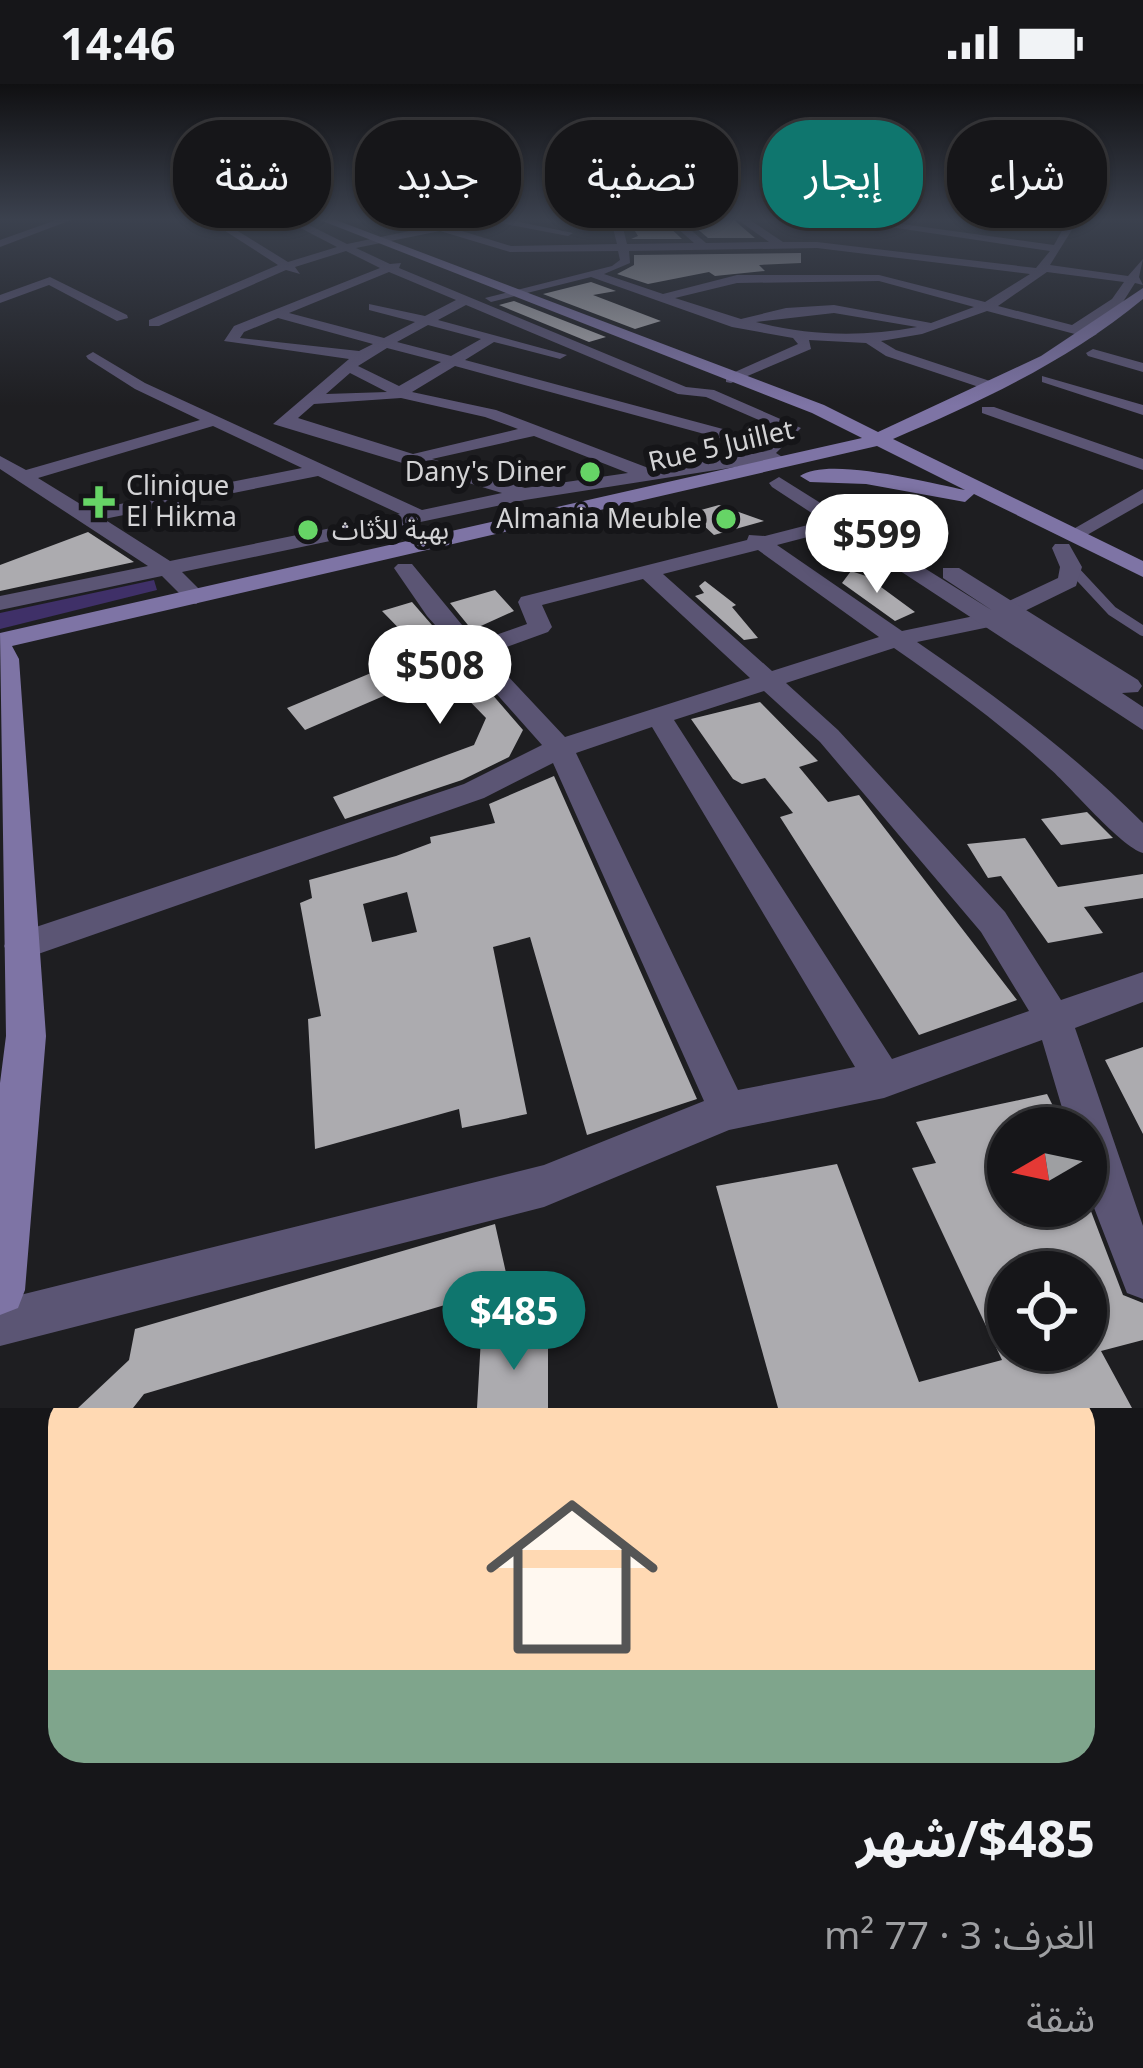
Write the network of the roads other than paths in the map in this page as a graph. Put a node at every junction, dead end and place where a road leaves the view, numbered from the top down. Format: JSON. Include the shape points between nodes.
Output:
{"nodes":[{"id":1,"x":48,"y":282,"type":"edge"},
{"id":2,"x":52,"y":282,"type":"edge"},
{"id":3,"x":250,"y":282,"type":"edge"},
{"id":4,"x":312,"y":282,"type":"edge"},
{"id":5,"x":353,"y":282,"type":"edge"},
{"id":6,"x":429,"y":282,"type":"joint"},
{"id":7,"x":487,"y":282,"type":"edge"},
{"id":8,"x":558,"y":282,"type":"edge"},
{"id":9,"x":616,"y":282,"type":"edge"},
{"id":10,"x":726,"y":282,"type":"edge"},
{"id":11,"x":895,"y":282,"type":"edge"},
{"id":12,"x":908,"y":282,"type":"edge"},
{"id":13,"x":1031,"y":282,"type":"edge"},
{"id":14,"x":904,"y":284,"type":"junction"},
{"id":15,"x":1140,"y":284,"type":"edge"},
{"id":16,"x":410,"y":290,"type":"dead end"},
{"id":17,"x":329,"y":292,"type":"junction"},
{"id":18,"x":514,"y":292,"type":"junction"},
{"id":19,"x":392,"y":298,"type":"dead end"},
{"id":20,"x":665,"y":298,"type":"junction"},
{"id":21,"x":0,"y":299,"type":"edge"},
{"id":22,"x":206,"y":301,"type":"junction"},
{"id":23,"x":471,"y":301,"type":"junction"},
{"id":24,"x":987,"y":306,"type":"junction"},
{"id":25,"x":373,"y":307,"type":"junction"},
{"id":26,"x":278,"y":314,"type":"junction"},
{"id":27,"x":122,"y":318,"type":"dead end"},
{"id":28,"x":420,"y":321,"type":"junction"},
{"id":29,"x":154,"y":323,"type":"dead end"},
{"id":30,"x":737,"y":323,"type":"junction"},
{"id":31,"x":327,"y":327,"type":"junction"},
{"id":32,"x":936,"y":328,"type":"junction"},
{"id":33,"x":239,"y":329,"type":"junction"},
{"id":34,"x":1132,"y":329,"type":"dead end"},
{"id":35,"x":492,"y":338,"type":"junction"},
{"id":36,"x":800,"y":338,"type":"junction"},
{"id":37,"x":1086,"y":339,"type":"junction"},
{"id":38,"x":871,"y":340,"type":"junction"},
{"id":39,"x":385,"y":342,"type":"junction"},
{"id":40,"x":564,"y":348,"type":"junction"},
{"id":41,"x":93,"y":356,"type":"dead end"},
{"id":42,"x":354,"y":361,"type":"junction"},
{"id":43,"x":457,"y":362,"type":"junction"},
{"id":44,"x":1143,"y":368,"type":"edge"},
{"id":45,"x":514,"y":377,"type":"junction"},
{"id":46,"x":731,"y":379,"type":"junction"},
{"id":47,"x":1047,"y":379,"type":"junction"},
{"id":48,"x":547,"y":386,"type":"junction"},
{"id":49,"x":991,"y":386,"type":"junction"},
{"id":50,"x":402,"y":394,"type":"junction"},
{"id":51,"x":767,"y":398,"type":"junction"},
{"id":52,"x":314,"y":399,"type":"junction"},
{"id":53,"x":427,"y":400,"type":"junction"},
{"id":54,"x":988,"y":410,"type":"junction"},
{"id":55,"x":1143,"y":410,"type":"edge"},
{"id":56,"x":490,"y":413,"type":"junction"},
{"id":57,"x":217,"y":420,"type":"junction"},
{"id":58,"x":287,"y":423,"type":"junction"},
{"id":59,"x":533,"y":427,"type":"junction"},
{"id":60,"x":238,"y":430,"type":"junction"},
{"id":61,"x":885,"y":446,"type":"junction"},
{"id":62,"x":411,"y":459,"type":"junction"},
{"id":63,"x":0,"y":461,"type":"edge"},
{"id":64,"x":1143,"y":465,"type":"edge"},
{"id":65,"x":788,"y":466,"type":"junction"},
{"id":66,"x":324,"y":469,"type":"junction"},
{"id":67,"x":645,"y":472,"type":"junction"},
{"id":68,"x":24,"y":476,"type":"junction"},
{"id":69,"x":525,"y":494,"type":"junction"},
{"id":70,"x":1143,"y":495,"type":"edge"},
{"id":71,"x":965,"y":496,"type":"junction"},
{"id":72,"x":90,"y":516,"type":"junction"},
{"id":73,"x":420,"y":516,"type":"junction"},
{"id":74,"x":839,"y":523,"type":"junction"},
{"id":75,"x":757,"y":539,"type":"junction"},
{"id":76,"x":1069,"y":550,"type":"junction"},
{"id":77,"x":166,"y":568,"type":"junction"},
{"id":78,"x":405,"y":568,"type":"junction"},
{"id":79,"x":645,"y":570,"type":"junction"},
{"id":80,"x":1143,"y":570,"type":"edge"},
{"id":81,"x":1143,"y":591,"type":"edge"},
{"id":82,"x":196,"y":597,"type":"junction"},
{"id":83,"x":0,"y":603,"type":"edge"},
{"id":84,"x":997,"y":615,"type":"junction"},
{"id":85,"x":1143,"y":631,"type":"edge"},
{"id":86,"x":897,"y":639,"type":"junction"},
{"id":87,"x":472,"y":651,"type":"junction"},
{"id":88,"x":2,"y":652,"type":"edge"},
{"id":89,"x":772,"y":679,"type":"junction"},
{"id":90,"x":1143,"y":696,"type":"edge"},
{"id":91,"x":660,"y":718,"type":"junction"},
{"id":92,"x":1143,"y":719,"type":"edge"},
{"id":93,"x":560,"y":748,"type":"junction"},
{"id":94,"x":1143,"y":842,"type":"edge"},
{"id":95,"x":9,"y":895,"type":"edge"},
{"id":96,"x":21,"y":946,"type":"junction"},
{"id":97,"x":1143,"y":987,"type":"edge"},
{"id":98,"x":1054,"y":1023,"type":"junction"},
{"id":99,"x":884,"y":1080,"type":"junction"},
{"id":100,"x":728,"y":1111,"type":"junction"},
{"id":101,"x":1128,"y":1206,"type":"edge"},
{"id":102,"x":1143,"y":1277,"type":"edge"},
{"id":103,"x":0,"y":1290,"type":"edge"},
{"id":104,"x":0,"y":1323,"type":"edge"}],
"edges":[{"from":1,"to":21,"type":"street"},
{"from":2,"to":27,"type":"street"},
{"from":3,"to":22,"type":"street"},
{"from":4,"to":17,"type":"street"},
{"from":5,"to":17,"type":"street"},
{"from":6,"to":16,"type":"street"},
{"from":6,"to":23,"type":"street"},
{"from":7,"to":18,"type":"main road"},
{"from":8,"to":18,"type":"street"},
{"from":9,"to":20,"type":"street"},
{"from":10,"to":20,"type":"street"},
{"from":11,"to":14,"type":"street"},
{"from":12,"to":14,"type":"street"},
{"from":13,"to":24,"type":"street"},
{"from":14,"to":24,"type":"street"},
{"from":15,"to":37,"type":"main road","name":"Rue 5 Juillet"},
{"from":17,"to":26,"type":"street"},
{"from":18,"to":23,"type":"street"},
{"from":18,"to":46,"type":"main road"},
{"from":19,"to":25,"type":"street"},
{"from":20,"to":30,"type":"street"},
{"from":22,"to":29,"type":"street"},
{"from":22,"to":33,"type":"street"},
{"from":23,"to":28,"type":"street"},
{"from":23,"to":40,"type":"street"},
{"from":24,"to":32,"type":"street"},
{"from":24,"to":37,"type":"street"},
{"from":25,"to":28,"type":"street"},
{"from":25,"to":31,"type":"street"},
{"from":26,"to":31,"type":"street"},
{"from":26,"to":33,"type":"street"},
{"from":28,"to":35,"type":"street"},
{"from":28,"to":39,"type":"street"},
{"from":30,"to":32,"type":"street","via":[[784,309],[859,308]]},
{"from":30,"to":36,"type":"street"},
{"from":31,"to":39,"type":"street"},
{"from":32,"to":38,"type":"street"},
{"from":33,"to":42,"type":"street","via":[[235,344]]},
{"from":34,"to":37,"type":"main road","name":"Rue 5 Juillet"},
{"from":35,"to":40,"type":"street"},
{"from":35,"to":43,"type":"street"},
{"from":36,"to":38,"type":"street"},
{"from":36,"to":46,"type":"street","via":[[806,346]]},
{"from":37,"to":44,"type":"street"},
{"from":37,"to":47,"type":"main road","name":"Rue 5 Juillet"},
{"from":37,"to":49,"type":"main road","name":"Rue 5 Juillet"},
{"from":38,"to":49,"type":"street"},
{"from":39,"to":42,"type":"street"},
{"from":39,"to":43,"type":"street"},
{"from":40,"to":48,"type":"street"},
{"from":40,"to":65,"type":"street","via":[[791,426]]},
{"from":41,"to":57,"type":"street"},
{"from":42,"to":50,"type":"street"},
{"from":42,"to":52,"type":"street"},
{"from":43,"to":45,"type":"street"},
{"from":43,"to":50,"type":"street"},
{"from":45,"to":48,"type":"street"},
{"from":45,"to":56,"type":"street"},
{"from":46,"to":51,"type":"main road"},
{"from":46,"to":61,"type":"main road"},
{"from":47,"to":54,"type":"main road","name":"Rue 5 Juillet"},
{"from":47,"to":55,"type":"street"},
{"from":48,"to":59,"type":"street"},
{"from":48,"to":65,"type":"street"},
{"from":49,"to":61,"type":"main road","name":"Rue 5 Juillet"},
{"from":50,"to":52,"type":"street"},
{"from":50,"to":53,"type":"street"},
{"from":51,"to":61,"type":"main road"},
{"from":51,"to":65,"type":"main road","via":[[802,432]]},
{"from":52,"to":58,"type":"street"},
{"from":53,"to":56,"type":"street"},
{"from":53,"to":58,"type":"street"},
{"from":54,"to":61,"type":"main road","name":"Rue 5 Juillet"},
{"from":54,"to":64,"type":"street"},
{"from":56,"to":59,"type":"street"},
{"from":57,"to":60,"type":"street"},
{"from":57,"to":68,"type":"street"},
{"from":58,"to":60,"type":"street"},
{"from":58,"to":62,"type":"street"},
{"from":59,"to":62,"type":"street"},
{"from":59,"to":67,"type":"street"},
{"from":60,"to":66,"type":"street"},
{"from":61,"to":65,"type":"main road","name":"Rue 5 Juillet"},
{"from":61,"to":71,"type":"main road"},
{"from":61,"to":76,"type":"main road"},
{"from":62,"to":69,"type":"street"},
{"from":63,"to":68,"type":"street"},
{"from":65,"to":67,"type":"street"},
{"from":65,"to":71,"type":"main road"},
{"from":65,"to":74,"type":"street"},
{"from":65,"to":78,"type":"main road","name":"Rue 5 Juillet"},
{"from":65,"to":82,"type":"main road","name":"Rue 5 Juillet"},
{"from":65,"to":84,"type":"street"},
{"from":66,"to":72,"type":"street"},
{"from":66,"to":73,"type":"street"},
{"from":67,"to":69,"type":"street"},
{"from":68,"to":72,"type":"street"},
{"from":69,"to":73,"type":"street"},
{"from":70,"to":76,"type":"street"},
{"from":71,"to":76,"type":"main road"},
{"from":72,"to":77,"type":"street"},
{"from":73,"to":77,"type":"street"},
{"from":74,"to":75,"type":"street"},
{"from":74,"to":84,"type":"street"},
{"from":75,"to":79,"type":"street"},
{"from":75,"to":86,"type":"street"},
{"from":76,"to":80,"type":"main road"},
{"from":76,"to":81,"type":"main road"},
{"from":76,"to":84,"type":"street","via":[[1067,581]]},
{"from":76,"to":85,"type":"lane","via":[[1112,611]]},
{"from":77,"to":82,"type":"street"},
{"from":77,"to":83,"type":"street"},
{"from":78,"to":87,"type":"street"},
{"from":78,"to":88,"type":"main road","name":"Rue 5 Juillet"},
{"from":79,"to":87,"type":"street","via":[[530,602],[540,627]]},
{"from":79,"to":89,"type":"street"},
{"from":82,"to":88,"type":"main road","name":"Rue 5 Juillet"},
{"from":84,"to":86,"type":"street"},
{"from":84,"to":90,"type":"street"},
{"from":84,"to":92,"type":"street"},
{"from":86,"to":89,"type":"street"},
{"from":86,"to":94,"type":"street","via":[[1071,770]]},
{"from":87,"to":93,"type":"street"},
{"from":88,"to":95,"type":"main road"},
{"from":89,"to":91,"type":"street"},
{"from":89,"to":98,"type":"street","via":[[993,922]]},
{"from":91,"to":93,"type":"street"},
{"from":91,"to":99,"type":"street"},
{"from":93,"to":96,"type":"street","via":[[474,791]]},
{"from":93,"to":100,"type":"street"},
{"from":95,"to":96,"type":"main road"},
{"from":96,"to":103,"type":"main road","via":[[26,1036]]},
{"from":97,"to":98,"type":"street"},
{"from":98,"to":99,"type":"street"},
{"from":98,"to":101,"type":"street"},
{"from":99,"to":100,"type":"street"},
{"from":100,"to":104,"type":"street","via":[[544,1186]]},
{"from":101,"to":102,"type":"street"}]}
